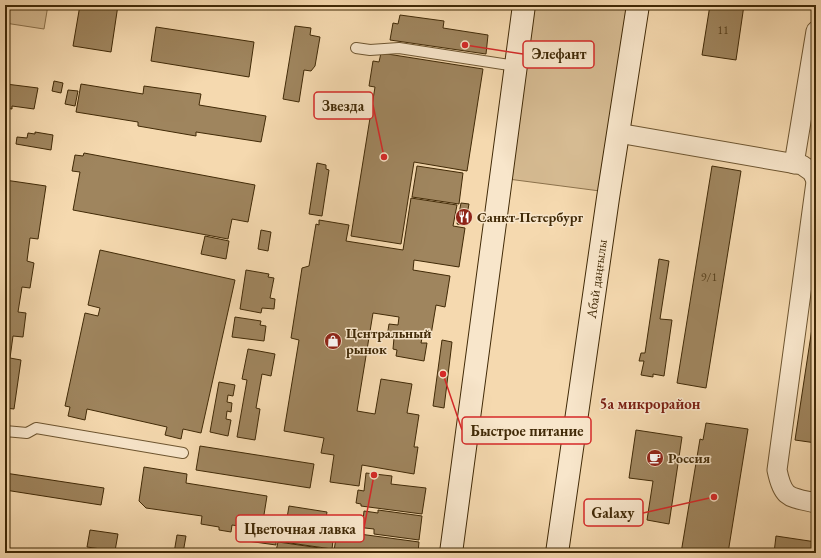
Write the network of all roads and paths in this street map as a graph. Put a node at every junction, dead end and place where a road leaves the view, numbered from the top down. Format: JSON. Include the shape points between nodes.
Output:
{"nodes":[{"id":1,"x":524,"y":5,"type":"edge"},
{"id":2,"x":638,"y":5,"type":"edge"},
{"id":3,"x":816,"y":31,"type":"edge"},
{"id":4,"x":356,"y":48,"type":"dead end"},
{"id":5,"x":516,"y":66,"type":"junction"},
{"id":6,"x":618,"y":133,"type":"junction"},
{"id":7,"x":794,"y":164,"type":"junction"},
{"id":8,"x":816,"y":181,"type":"edge"},
{"id":9,"x":5,"y":431,"type":"edge"},
{"id":10,"x":183,"y":453,"type":"dead end"},
{"id":11,"x":816,"y":503,"type":"edge"},
{"id":12,"x":451,"y":553,"type":"edge"},
{"id":13,"x":557,"y":553,"type":"edge"}],
"edges":[{"from":1,"to":5,"type":"main road"},
{"from":2,"to":6,"type":"main road","name":"Абай даңғылы"},
{"from":3,"to":7,"type":"street"},
{"from":4,"to":5,"type":"lane","via":[[400,48]]},
{"from":5,"to":12,"type":"main road"},
{"from":6,"to":7,"type":"street"},
{"from":6,"to":13,"type":"main road","name":"Абай даңғылы"},
{"from":7,"to":8,"type":"street","via":[[802,165],[812,172]]},
{"from":8,"to":11,"type":"street","via":[[777,470],[781,487],[790,497]]},
{"from":9,"to":10,"type":"lane","via":[[27,433],[36,428]]}]}
